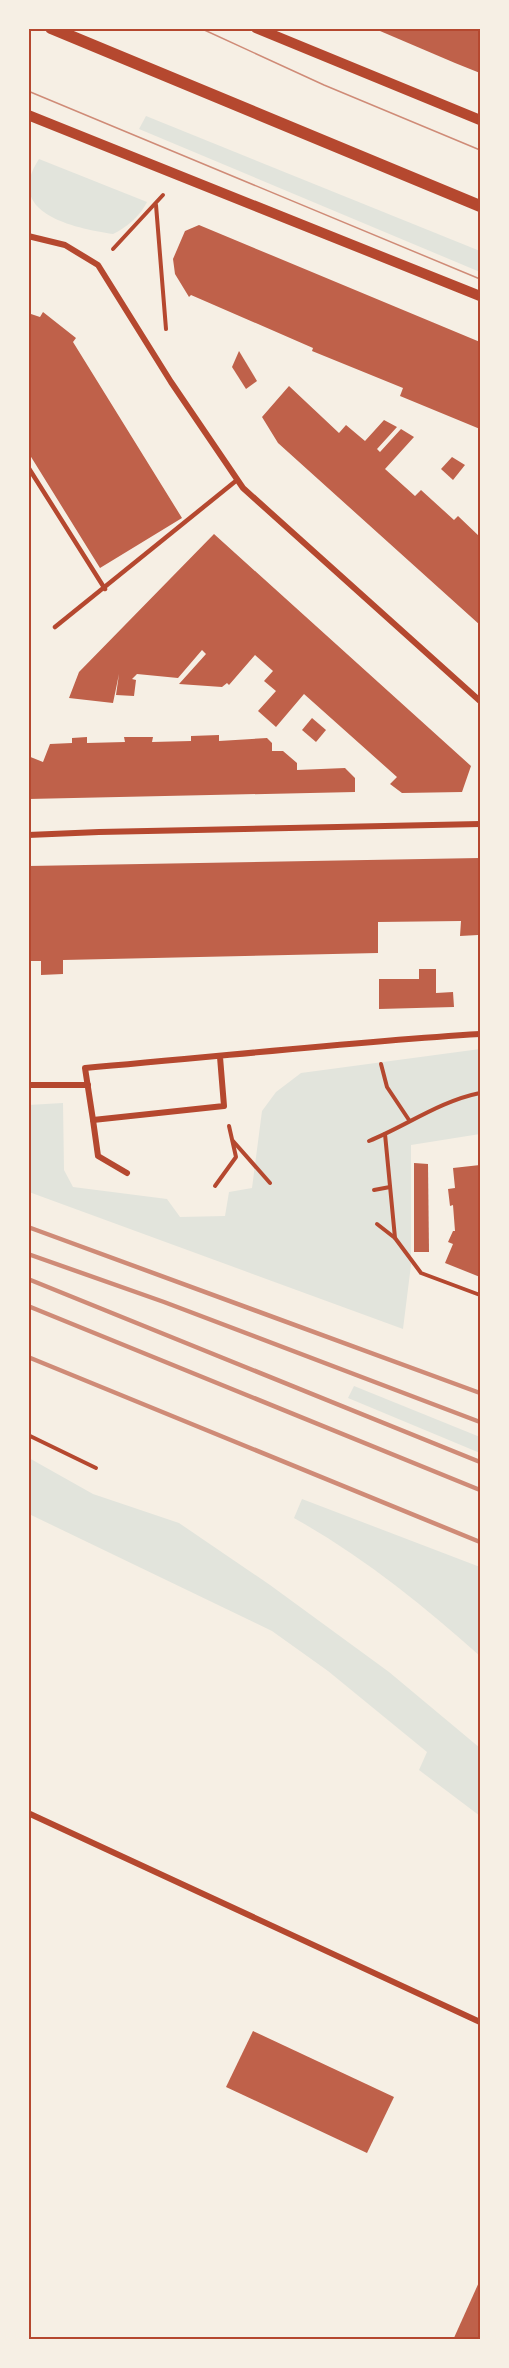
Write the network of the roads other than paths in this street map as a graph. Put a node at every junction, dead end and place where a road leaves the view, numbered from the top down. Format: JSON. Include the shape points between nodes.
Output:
{"nodes":[{"id":1,"x":51,"y":28,"type":"edge"},
{"id":2,"x":256,"y":28,"type":"edge"},
{"id":3,"x":28,"y":115,"type":"edge"},
{"id":4,"x":480,"y":120,"type":"edge"},
{"id":5,"x":480,"y":206,"type":"edge"},
{"id":6,"x":28,"y":236,"type":"edge"},
{"id":7,"x":480,"y":296,"type":"edge"},
{"id":8,"x":28,"y":467,"type":"edge"},
{"id":9,"x":237,"y":480,"type":"junction"},
{"id":10,"x":105,"y":589,"type":"junction"},
{"id":11,"x":55,"y":627,"type":"dead end"},
{"id":12,"x":480,"y":701,"type":"edge"},
{"id":13,"x":480,"y":824,"type":"edge"},
{"id":14,"x":28,"y":835,"type":"edge"},
{"id":15,"x":480,"y":1034,"type":"edge"},
{"id":16,"x":220,"y":1057,"type":"junction"},
{"id":17,"x":28,"y":1085,"type":"edge"},
{"id":18,"x":87,"y":1085,"type":"junction"},
{"id":19,"x":93,"y":1120,"type":"junction"},
{"id":20,"x":127,"y":1173,"type":"dead end"},
{"id":21,"x":28,"y":1813,"type":"edge"},
{"id":22,"x":480,"y":2022,"type":"edge"}],
"edges":[{"from":1,"to":5,"type":"main road"},
{"from":2,"to":4,"type":"street"},
{"from":3,"to":7,"type":"street"},
{"from":6,"to":9,"type":"street","via":[[64,245],[98,264]]},
{"from":8,"to":10,"type":"lane"},
{"from":9,"to":10,"type":"lane"},
{"from":9,"to":12,"type":"street"},
{"from":10,"to":11,"type":"lane"},
{"from":13,"to":14,"type":"street"},
{"from":15,"to":16,"type":"street","via":[[375,1040]]},
{"from":16,"to":18,"type":"street","via":[[85,1068]]},
{"from":16,"to":19,"type":"street","via":[[224,1106]]},
{"from":17,"to":18,"type":"street"},
{"from":18,"to":19,"type":"street"},
{"from":19,"to":20,"type":"street","via":[[98,1156]]},
{"from":21,"to":22,"type":"street"}]}
